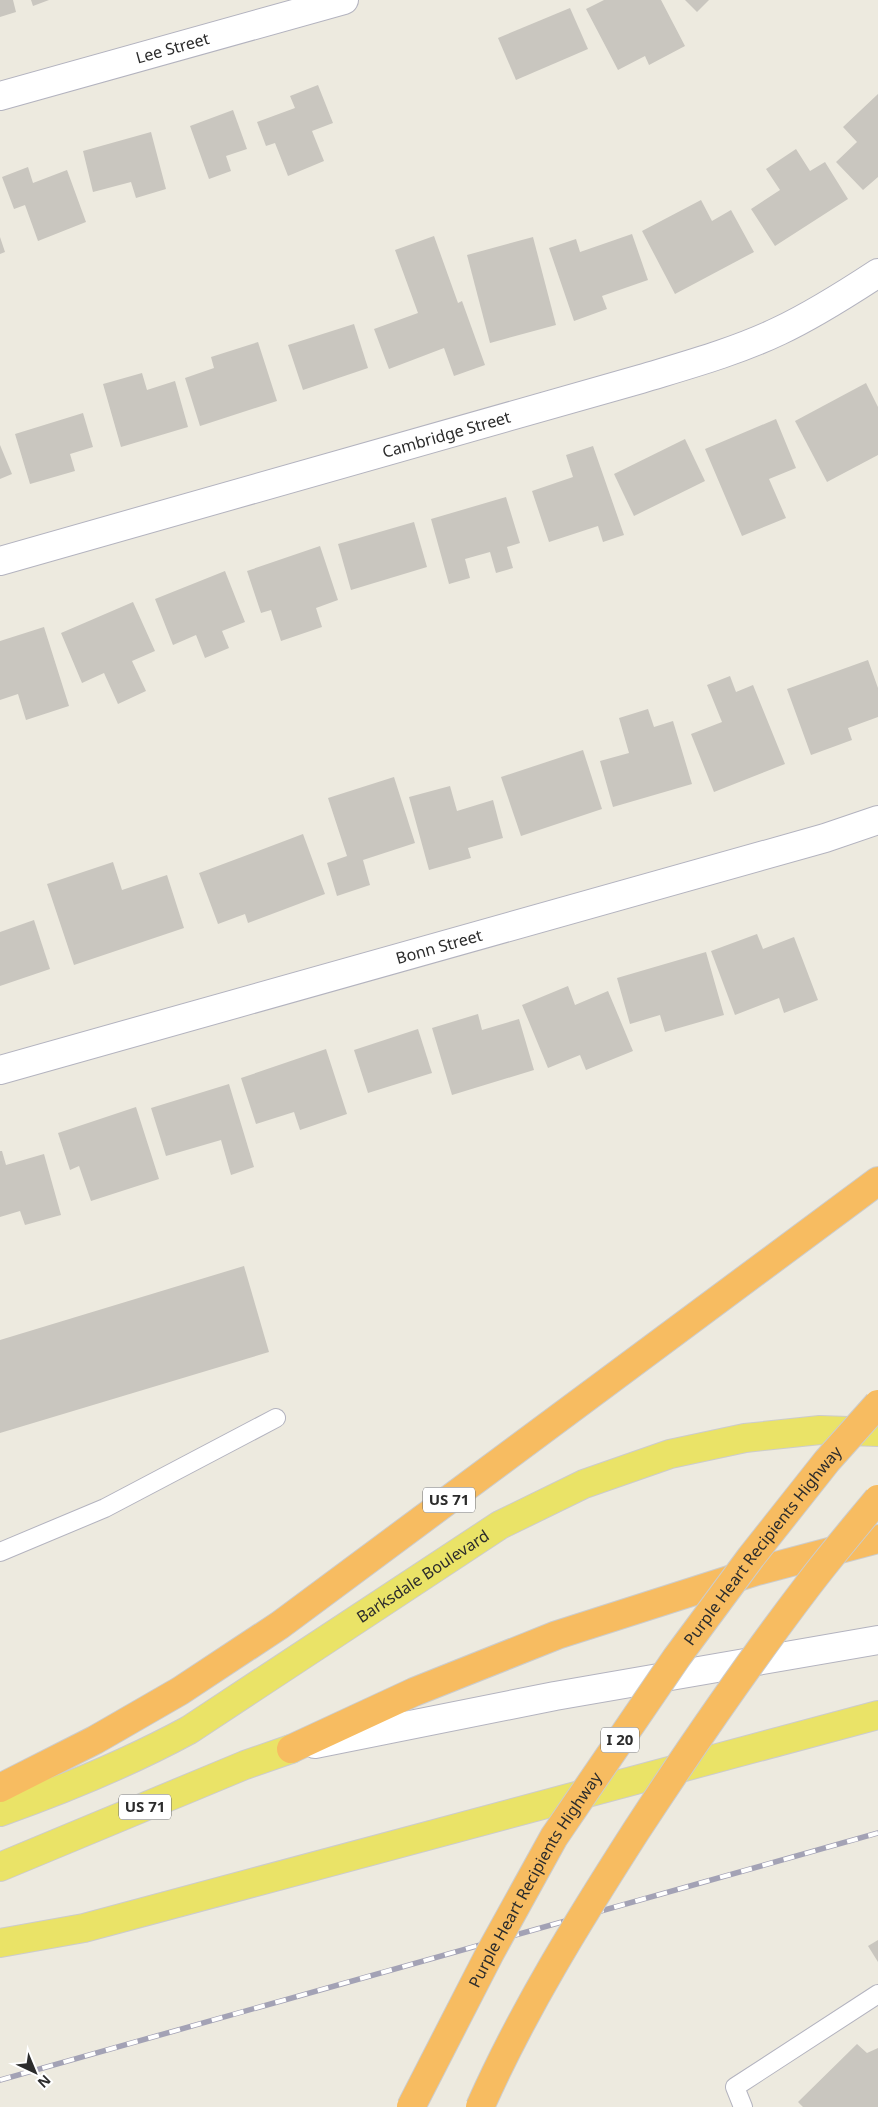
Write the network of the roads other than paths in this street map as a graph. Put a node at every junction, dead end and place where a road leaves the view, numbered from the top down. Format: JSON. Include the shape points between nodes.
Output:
{"nodes":[{"id":1,"x":344,"y":0,"type":"edge"},
{"id":2,"x":0,"y":96,"type":"edge"},
{"id":3,"x":878,"y":273,"type":"edge"},
{"id":4,"x":0,"y":560,"type":"edge"},
{"id":5,"x":878,"y":820,"type":"edge"},
{"id":6,"x":0,"y":1070,"type":"edge"},
{"id":7,"x":878,"y":1181,"type":"edge"},
{"id":8,"x":878,"y":1404,"type":"edge"},
{"id":9,"x":276,"y":1418,"type":"dead end"},
{"id":10,"x":878,"y":1432,"type":"edge"},
{"id":11,"x":878,"y":1499,"type":"edge"},
{"id":12,"x":878,"y":1539,"type":"edge"},
{"id":13,"x":0,"y":1552,"type":"edge"},
{"id":14,"x":878,"y":1640,"type":"edge"},
{"id":15,"x":878,"y":1715,"type":"edge"},
{"id":16,"x":291,"y":1749,"type":"junction"},
{"id":17,"x":0,"y":1788,"type":"edge"},
{"id":18,"x":0,"y":1812,"type":"edge"},
{"id":19,"x":0,"y":1867,"type":"edge"},
{"id":20,"x":0,"y":1943,"type":"edge"},
{"id":21,"x":878,"y":1994,"type":"edge"},
{"id":22,"x":410,"y":2107,"type":"edge"},
{"id":23,"x":480,"y":2107,"type":"edge"},
{"id":24,"x":743,"y":2107,"type":"edge"}],
"edges":[{"from":1,"to":2,"type":"street","name":"Lee Street"},
{"from":3,"to":4,"type":"street","name":"Cambridge Street","via":[[779,331],[718,355]]},
{"from":5,"to":6,"type":"street","name":"Bonn Street"},
{"from":7,"to":17,"type":"highway","number":"US 71","via":[[280,1625],[180,1691],[95,1740]]},
{"from":8,"to":22,"type":"highway","name":"Purple Heart Recipients Highway","number":"I 20","bridge":true,"via":[[827,1461],[751,1557],[677,1657],[554,1837]]},
{"from":9,"to":13,"type":"lane","via":[[105,1508]]},
{"from":10,"to":18,"type":"main road","name":"Barksdale Boulevard","via":[[820,1430],[745,1438],[670,1454],[584,1484],[500,1525],[189,1730],[63,1790]]},
{"from":11,"to":23,"type":"highway","bridge":true,"via":[[737,1681],[658,1798],[566,1942]]},
{"from":12,"to":16,"type":"highway","number":"US 71","via":[[757,1571],[557,1636],[414,1692]]},
{"from":14,"to":16,"type":"street","via":[[556,1696]]},
{"from":15,"to":20,"type":"main road","via":[[84,1928]]},
{"from":16,"to":19,"type":"main road","number":"US 71","via":[[244,1765]]},
{"from":21,"to":24,"type":"lane","via":[[735,2087]]}]}
